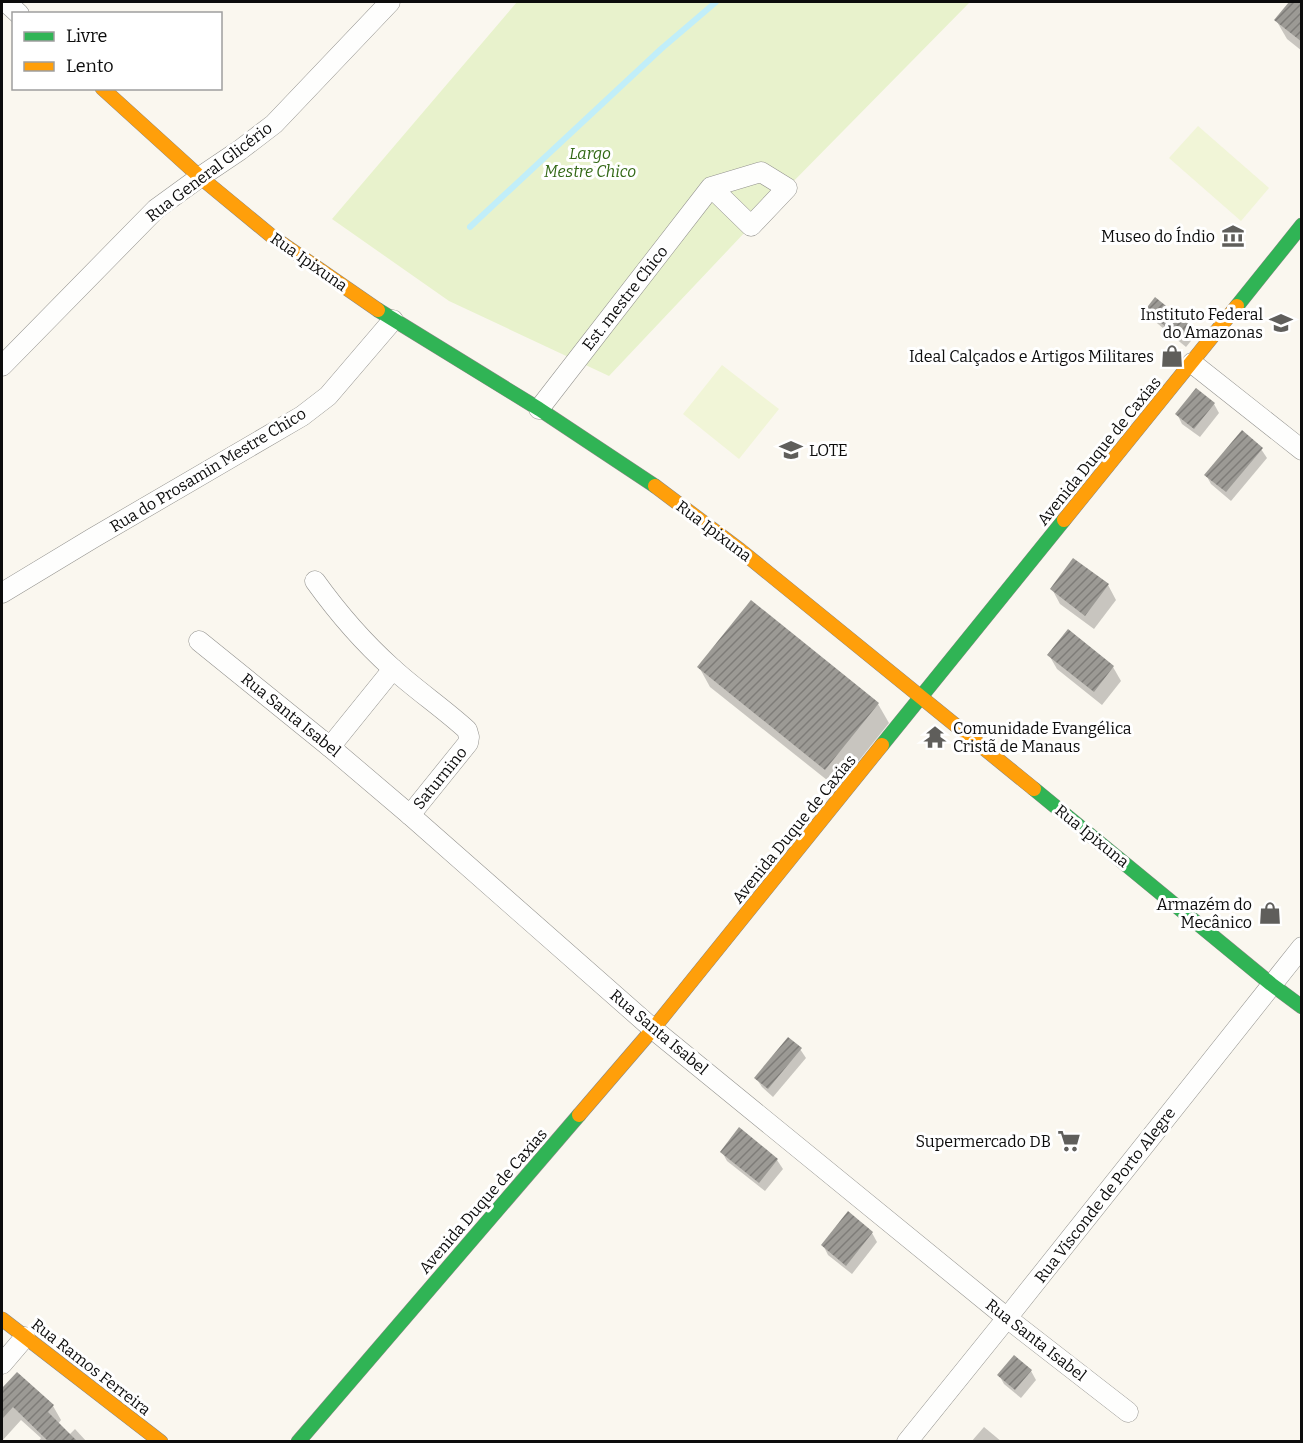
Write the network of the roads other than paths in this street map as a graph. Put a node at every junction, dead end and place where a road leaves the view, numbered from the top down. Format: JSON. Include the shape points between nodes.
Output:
{"nodes":[{"id":1,"x":6,"y":2,"type":"edge"},
{"id":2,"x":390,"y":2,"type":"edge"},
{"id":3,"x":18,"y":12,"type":"edge"},
{"id":4,"x":104,"y":90,"type":"edge"},
{"id":5,"x":200,"y":177,"type":"junction"},
{"id":6,"x":711,"y":187,"type":"dead end"},
{"id":7,"x":1302,"y":225,"type":"edge"},
{"id":8,"x":393,"y":320,"type":"junction"},
{"id":9,"x":1192,"y":363,"type":"junction"},
{"id":10,"x":2,"y":366,"type":"edge"},
{"id":11,"x":539,"y":409,"type":"junction"},
{"id":12,"x":1302,"y":450,"type":"edge"},
{"id":13,"x":315,"y":581,"type":"dead end"},
{"id":14,"x":2,"y":593,"type":"edge"},
{"id":15,"x":199,"y":641,"type":"dead end"},
{"id":16,"x":393,"y":669,"type":"junction"},
{"id":17,"x":921,"y":697,"type":"junction"},
{"id":18,"x":330,"y":747,"type":"junction"},
{"id":19,"x":410,"y":815,"type":"junction"},
{"id":20,"x":1302,"y":947,"type":"edge"},
{"id":21,"x":1271,"y":984,"type":"junction"},
{"id":22,"x":1302,"y":1007,"type":"edge"},
{"id":23,"x":653,"y":1029,"type":"junction"},
{"id":24,"x":1007,"y":1318,"type":"junction"},
{"id":25,"x":2,"y":1319,"type":"edge"},
{"id":26,"x":25,"y":1337,"type":"junction"},
{"id":27,"x":2,"y":1364,"type":"edge"},
{"id":28,"x":1128,"y":1412,"type":"dead end"},
{"id":29,"x":161,"y":1442,"type":"edge"},
{"id":30,"x":298,"y":1442,"type":"edge"},
{"id":31,"x":907,"y":1442,"type":"edge"}],
"edges":[{"from":1,"to":3,"type":"street"},
{"from":2,"to":5,"type":"street","name":"Rua General Glicério","via":[[274,124]]},
{"from":4,"to":5,"type":"street","name":"Rua Ipixuna"},
{"from":5,"to":8,"type":"street","name":"Rua Ipixuna","via":[[274,238]]},
{"from":5,"to":10,"type":"street","name":"Rua General Glicério","via":[[156,209]]},
{"from":6,"to":11,"type":"street","name":"Est. mestre Chico"},
{"from":7,"to":9,"type":"street","name":"Avenida Duque de Caxias"},
{"from":8,"to":11,"type":"street","name":"Rua Ipixuna"},
{"from":8,"to":14,"type":"street","name":"Rua do Prosamin Mestre Chico","via":[[328,396],[302,416]]},
{"from":9,"to":12,"type":"street"},
{"from":9,"to":17,"type":"street","name":"Avenida Duque de Caxias"},
{"from":11,"to":17,"type":"street","name":"Rua Ipixuna","via":[[643,477],[740,550]]},
{"from":13,"to":16,"type":"street","name":"Saturnino","via":[[351,628]]},
{"from":15,"to":18,"type":"street","name":"Rua Santa Isabel"},
{"from":16,"to":18,"type":"street"},
{"from":16,"to":19,"type":"street","name":"Saturnino","via":[[452,716],[470,737],[463,752]]},
{"from":17,"to":21,"type":"street","name":"Rua Ipixuna"},
{"from":17,"to":23,"type":"street","name":"Avenida Duque de Caxias"},
{"from":18,"to":19,"type":"street","name":"Rua Santa Isabel"},
{"from":19,"to":23,"type":"street","name":"Rua Santa Isabel"},
{"from":20,"to":21,"type":"street","name":"Rua Visconde de Porto Alegre"},
{"from":21,"to":22,"type":"street","name":"Rua Ipixuna"},
{"from":21,"to":24,"type":"street","name":"Rua Visconde de Porto Alegre"},
{"from":23,"to":24,"type":"street","name":"Rua Santa Isabel"},
{"from":23,"to":30,"type":"street","name":"Avenida Duque de Caxias"},
{"from":24,"to":28,"type":"street","name":"Rua Santa Isabel"},
{"from":24,"to":31,"type":"street","name":"Rua Visconde de Porto Alegre"},
{"from":25,"to":26,"type":"street","name":"Rua Ramos Ferreira"},
{"from":26,"to":27,"type":"street"},
{"from":26,"to":29,"type":"street","name":"Rua Ramos Ferreira"}]}
